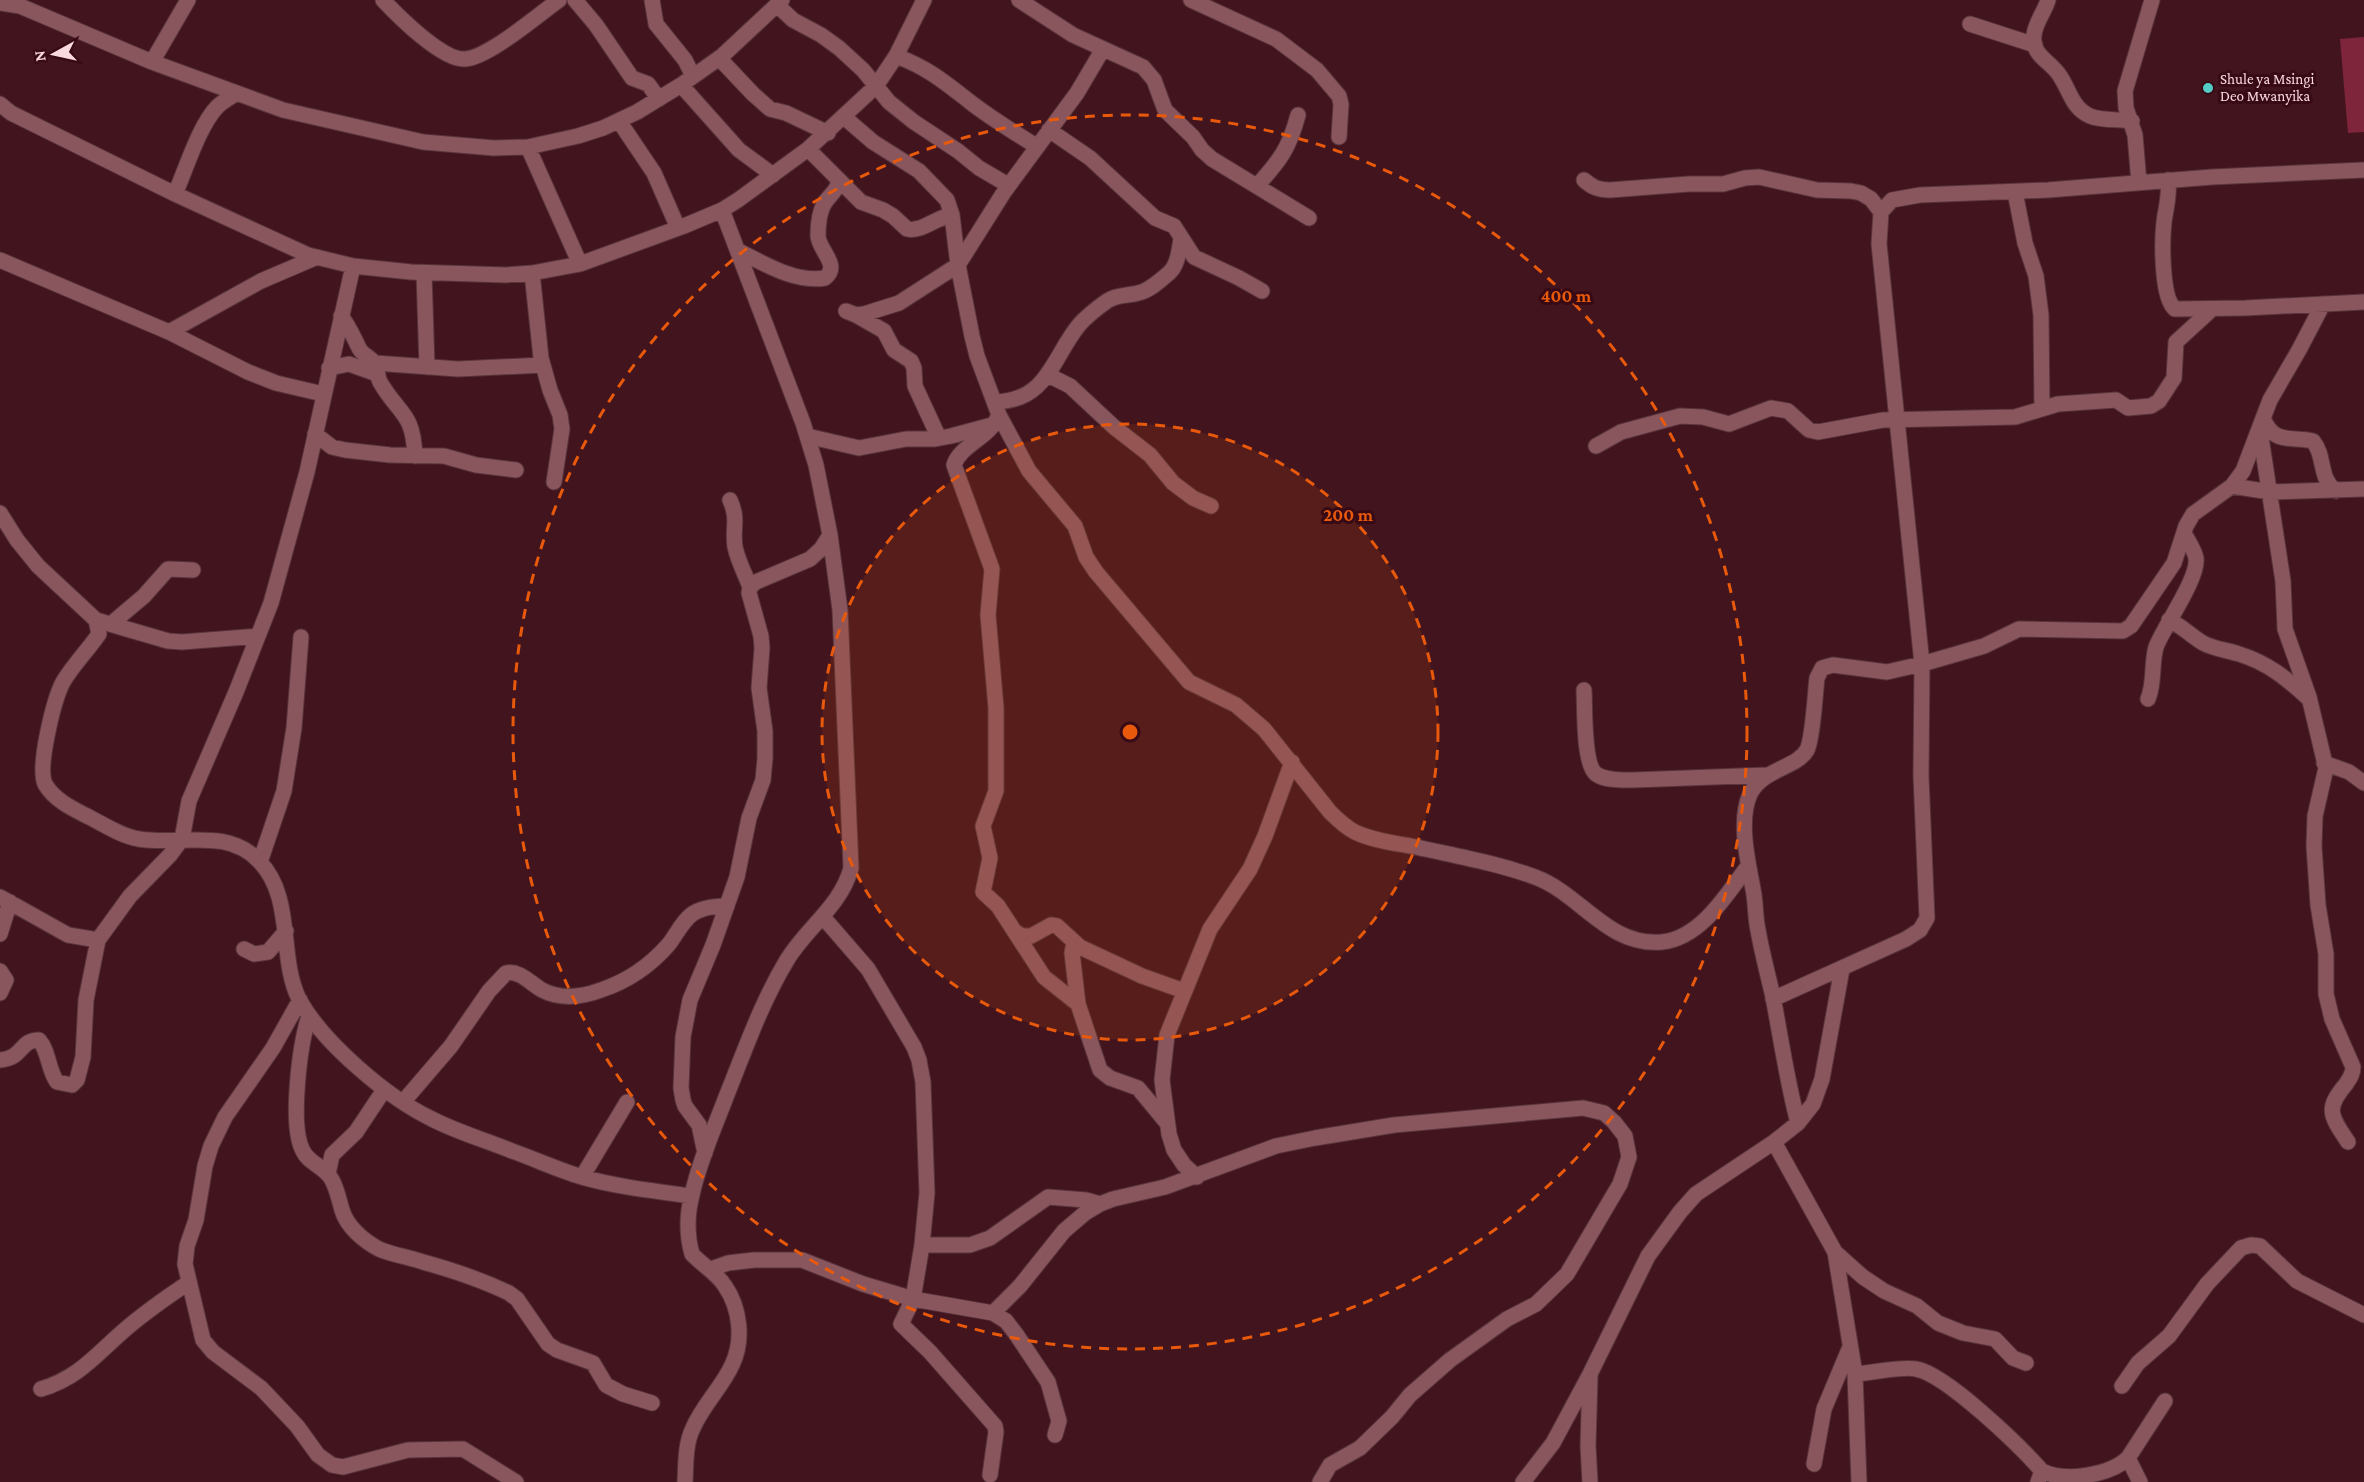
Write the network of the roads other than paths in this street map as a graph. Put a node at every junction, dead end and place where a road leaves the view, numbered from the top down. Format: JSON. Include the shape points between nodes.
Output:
{"nodes":[{"id":1,"x":188,"y":0,"type":"edge"},
{"id":2,"x":383,"y":0,"type":"edge"},
{"id":3,"x":559,"y":0,"type":"edge"},
{"id":4,"x":575,"y":0,"type":"edge"},
{"id":5,"x":652,"y":0,"type":"edge"},
{"id":6,"x":924,"y":0,"type":"edge"},
{"id":7,"x":1019,"y":0,"type":"edge"},
{"id":8,"x":1191,"y":0,"type":"edge"},
{"id":9,"x":2048,"y":0,"type":"edge"},
{"id":10,"x":2152,"y":0,"type":"edge"},
{"id":11,"x":780,"y":2,"type":"edge"},
{"id":12,"x":0,"y":3,"type":"edge"},
{"id":13,"x":1970,"y":24,"type":"dead end"},
{"id":14,"x":2035,"y":45,"type":"junction"},
{"id":15,"x":1103,"y":49,"type":"junction"},
{"id":16,"x":896,"y":56,"type":"junction"},
{"id":17,"x":719,"y":58,"type":"junction"},
{"id":18,"x":152,"y":62,"type":"junction"},
{"id":19,"x":687,"y":81,"type":"junction"},
{"id":20,"x":876,"y":86,"type":"junction"},
{"id":21,"x":237,"y":93,"type":"junction"},
{"id":22,"x":659,"y":99,"type":"junction"},
{"id":23,"x":0,"y":104,"type":"edge"},
{"id":24,"x":1298,"y":115,"type":"dead end"},
{"id":25,"x":844,"y":117,"type":"junction"},
{"id":26,"x":619,"y":120,"type":"junction"},
{"id":27,"x":2132,"y":121,"type":"junction"},
{"id":28,"x":1049,"y":130,"type":"junction"},
{"id":29,"x":828,"y":133,"type":"junction"},
{"id":30,"x":1339,"y":137,"type":"dead end"},
{"id":31,"x":1036,"y":146,"type":"junction"},
{"id":32,"x":528,"y":147,"type":"junction"},
{"id":33,"x":808,"y":149,"type":"junction"},
{"id":34,"x":2364,"y":170,"type":"edge"},
{"id":35,"x":773,"y":175,"type":"junction"},
{"id":36,"x":1584,"y":180,"type":"dead end"},
{"id":37,"x":2168,"y":180,"type":"junction"},
{"id":38,"x":839,"y":181,"type":"junction"},
{"id":39,"x":2139,"y":183,"type":"junction"},
{"id":40,"x":1008,"y":185,"type":"junction"},
{"id":41,"x":1257,"y":186,"type":"junction"},
{"id":42,"x":2015,"y":192,"type":"junction"},
{"id":43,"x":175,"y":194,"type":"junction"},
{"id":44,"x":722,"y":210,"type":"junction"},
{"id":45,"x":1881,"y":212,"type":"junction"},
{"id":46,"x":952,"y":215,"type":"junction"},
{"id":47,"x":1309,"y":218,"type":"dead end"},
{"id":48,"x":678,"y":228,"type":"junction"},
{"id":49,"x":1181,"y":239,"type":"junction"},
{"id":50,"x":739,"y":251,"type":"junction"},
{"id":51,"x":317,"y":257,"type":"junction"},
{"id":52,"x":0,"y":260,"type":"edge"},
{"id":53,"x":579,"y":264,"type":"junction"},
{"id":54,"x":958,"y":265,"type":"junction"},
{"id":55,"x":353,"y":266,"type":"junction"},
{"id":56,"x":424,"y":273,"type":"junction"},
{"id":57,"x":532,"y":273,"type":"junction"},
{"id":58,"x":1262,"y":291,"type":"dead end"},
{"id":59,"x":2364,"y":302,"type":"edge"},
{"id":60,"x":2323,"y":304,"type":"junction"},
{"id":61,"x":2212,"y":309,"type":"junction"},
{"id":62,"x":341,"y":316,"type":"junction"},
{"id":63,"x":169,"y":332,"type":"junction"},
{"id":64,"x":543,"y":365,"type":"junction"},
{"id":65,"x":427,"y":367,"type":"junction"},
{"id":66,"x":329,"y":368,"type":"junction"},
{"id":67,"x":376,"y":369,"type":"junction"},
{"id":68,"x":1048,"y":375,"type":"junction"},
{"id":69,"x":323,"y":394,"type":"junction"},
{"id":70,"x":2042,"y":409,"type":"junction"},
{"id":71,"x":997,"y":414,"type":"junction"},
{"id":72,"x":1896,"y":420,"type":"junction"},
{"id":73,"x":2261,"y":422,"type":"junction"},
{"id":74,"x":315,"y":434,"type":"junction"},
{"id":75,"x":807,"y":436,"type":"junction"},
{"id":76,"x":937,"y":439,"type":"junction"},
{"id":77,"x":1596,"y":446,"type":"dead end"},
{"id":78,"x":415,"y":456,"type":"junction"},
{"id":79,"x":958,"y":457,"type":"junction"},
{"id":80,"x":516,"y":470,"type":"dead end"},
{"id":81,"x":554,"y":482,"type":"dead end"},
{"id":82,"x":2232,"y":486,"type":"junction"},
{"id":83,"x":2364,"y":489,"type":"edge"},
{"id":84,"x":2336,"y":490,"type":"junction"},
{"id":85,"x":2270,"y":492,"type":"junction"},
{"id":86,"x":730,"y":500,"type":"dead end"},
{"id":87,"x":1211,"y":506,"type":"dead end"},
{"id":88,"x":0,"y":513,"type":"edge"},
{"id":89,"x":2184,"y":532,"type":"junction"},
{"id":90,"x":830,"y":535,"type":"junction"},
{"id":91,"x":193,"y":570,"type":"dead end"},
{"id":92,"x":750,"y":587,"type":"junction"},
{"id":93,"x":2169,"y":620,"type":"junction"},
{"id":94,"x":104,"y":622,"type":"junction"},
{"id":95,"x":258,"y":636,"type":"junction"},
{"id":96,"x":301,"y":637,"type":"dead end"},
{"id":97,"x":1922,"y":664,"type":"junction"},
{"id":98,"x":1584,"y":690,"type":"dead end"},
{"id":99,"x":2148,"y":699,"type":"dead end"},
{"id":100,"x":2310,"y":700,"type":"junction"},
{"id":101,"x":1292,"y":762,"type":"junction"},
{"id":102,"x":2325,"y":763,"type":"junction"},
{"id":103,"x":1768,"y":775,"type":"junction"},
{"id":104,"x":2364,"y":783,"type":"edge"},
{"id":105,"x":182,"y":839,"type":"junction"},
{"id":106,"x":260,"y":862,"type":"junction"},
{"id":107,"x":1748,"y":866,"type":"junction"},
{"id":108,"x":5,"y":900,"type":"edge"},
{"id":109,"x":727,"y":906,"type":"junction"},
{"id":110,"x":823,"y":917,"type":"junction"},
{"id":111,"x":286,"y":931,"type":"junction"},
{"id":112,"x":1014,"y":931,"type":"junction"},
{"id":113,"x":0,"y":934,"type":"edge"},
{"id":114,"x":98,"y":940,"type":"junction"},
{"id":115,"x":1074,"y":943,"type":"junction"},
{"id":116,"x":244,"y":949,"type":"dead end"},
{"id":117,"x":1842,"y":969,"type":"junction"},
{"id":118,"x":0,"y":971,"type":"edge"},
{"id":119,"x":1184,"y":991,"type":"junction"},
{"id":120,"x":0,"y":993,"type":"edge"},
{"id":121,"x":1773,"y":999,"type":"junction"},
{"id":122,"x":300,"y":1000,"type":"junction"},
{"id":123,"x":1078,"y":1004,"type":"junction"},
{"id":124,"x":309,"y":1016,"type":"junction"},
{"id":125,"x":0,"y":1059,"type":"edge"},
{"id":126,"x":384,"y":1090,"type":"junction"},
{"id":127,"x":403,"y":1102,"type":"junction"},
{"id":128,"x":627,"y":1102,"type":"dead end"},
{"id":129,"x":1167,"y":1123,"type":"junction"},
{"id":130,"x":1798,"y":1123,"type":"junction"},
{"id":131,"x":1774,"y":1142,"type":"junction"},
{"id":132,"x":2348,"y":1142,"type":"dead end"},
{"id":133,"x":705,"y":1153,"type":"junction"},
{"id":134,"x":328,"y":1174,"type":"junction"},
{"id":135,"x":582,"y":1177,"type":"junction"},
{"id":136,"x":1197,"y":1177,"type":"junction"},
{"id":137,"x":691,"y":1196,"type":"junction"},
{"id":138,"x":1100,"y":1204,"type":"junction"},
{"id":139,"x":922,"y":1245,"type":"junction"},
{"id":140,"x":1835,"y":1252,"type":"junction"},
{"id":141,"x":711,"y":1269,"type":"junction"},
{"id":142,"x":188,"y":1283,"type":"junction"},
{"id":143,"x":913,"y":1299,"type":"junction"},
{"id":144,"x":993,"y":1313,"type":"junction"},
{"id":145,"x":2364,"y":1315,"type":"edge"},
{"id":146,"x":1851,"y":1344,"type":"junction"},
{"id":147,"x":2026,"y":1363,"type":"dead end"},
{"id":148,"x":1590,"y":1374,"type":"junction"},
{"id":149,"x":1855,"y":1374,"type":"junction"},
{"id":150,"x":2122,"y":1386,"type":"dead end"},
{"id":151,"x":41,"y":1389,"type":"dead end"},
{"id":152,"x":2165,"y":1401,"type":"dead end"},
{"id":153,"x":652,"y":1403,"type":"dead end"},
{"id":154,"x":1055,"y":1435,"type":"dead end"},
{"id":155,"x":2128,"y":1458,"type":"junction"},
{"id":156,"x":1814,"y":1464,"type":"dead end"},
{"id":157,"x":990,"y":1475,"type":"dead end"},
{"id":158,"x":2040,"y":1477,"type":"edge"},
{"id":159,"x":516,"y":1482,"type":"edge"},
{"id":160,"x":685,"y":1482,"type":"edge"},
{"id":161,"x":1320,"y":1482,"type":"edge"},
{"id":162,"x":1523,"y":1482,"type":"edge"},
{"id":163,"x":1590,"y":1482,"type":"edge"},
{"id":164,"x":1859,"y":1482,"type":"edge"},
{"id":165,"x":2140,"y":1482,"type":"edge"}],
"edges":[{"from":1,"to":18,"type":"street"},
{"from":2,"to":3,"type":"street","via":[[428,40],[454,58],[464,59],[482,53]]},
{"from":4,"to":22,"type":"street","via":[[632,78],[648,84]]},
{"from":5,"to":19,"type":"street","via":[[656,24],[685,60]]},
{"from":6,"to":16,"type":"street"},
{"from":7,"to":15,"type":"street"},
{"from":8,"to":30,"type":"street","via":[[1276,39],[1317,70],[1339,96]]},
{"from":9,"to":14,"type":"street","via":[[2034,34]]},
{"from":10,"to":27,"type":"street","via":[[2126,85],[2125,104]]},
{"from":11,"to":17,"type":"street"},
{"from":11,"to":20,"type":"street","via":[[793,20],[839,48]]},
{"from":12,"to":18,"type":"street","via":[[20,6]]},
{"from":13,"to":14,"type":"street"},
{"from":14,"to":27,"type":"street","via":[[2041,59],[2060,75],[2082,111],[2097,118]]},
{"from":15,"to":28,"type":"street"},
{"from":15,"to":41,"type":"street","via":[[1143,67],[1154,80],[1165,110],[1202,150]]},
{"from":16,"to":20,"type":"street"},
{"from":16,"to":31,"type":"street","via":[[930,70]]},
{"from":17,"to":19,"type":"street"},
{"from":17,"to":29,"type":"street","via":[[770,109]]},
{"from":18,"to":21,"type":"street"},
{"from":19,"to":22,"type":"street"},
{"from":19,"to":35,"type":"street","via":[[739,150]]},
{"from":20,"to":25,"type":"street"},
{"from":20,"to":40,"type":"street","via":[[914,122]]},
{"from":21,"to":32,"type":"street","via":[[283,110],[423,142],[472,148]]},
{"from":21,"to":43,"type":"street","via":[[214,111]]},
{"from":22,"to":26,"type":"street"},
{"from":23,"to":43,"type":"street"},
{"from":24,"to":41,"type":"street","via":[[1292,140],[1282,158]]},
{"from":25,"to":29,"type":"street"},
{"from":25,"to":46,"type":"street","via":[[873,142],[919,171],[947,200]]},
{"from":26,"to":32,"type":"street","via":[[578,136]]},
{"from":26,"to":48,"type":"street","via":[[654,173]]},
{"from":27,"to":39,"type":"street"},
{"from":28,"to":31,"type":"street"},
{"from":28,"to":49,"type":"street","via":[[1090,158],[1155,218],[1170,223]]},
{"from":29,"to":33,"type":"street"},
{"from":31,"to":40,"type":"street"},
{"from":32,"to":53,"type":"street"},
{"from":33,"to":35,"type":"street"},
{"from":33,"to":38,"type":"street"},
{"from":34,"to":37,"type":"street"},
{"from":35,"to":44,"type":"street"},
{"from":36,"to":45,"type":"street","via":[[1592,187],[1610,190],[1723,184],[1759,177],[1817,190],[1861,193]]},
{"from":37,"to":39,"type":"street"},
{"from":37,"to":61,"type":"street","via":[[2163,243],[2169,303],[2178,310]]},
{"from":38,"to":46,"type":"street","via":[[861,202],[893,216],[907,230],[920,229],[935,219]]},
{"from":38,"to":50,"type":"street","via":[[823,206],[819,224],[819,243],[831,264],[825,278],[805,279],[785,273]]},
{"from":39,"to":42,"type":"street"},
{"from":40,"to":54,"type":"street"},
{"from":41,"to":47,"type":"street"},
{"from":42,"to":45,"type":"street","via":[[1902,197],[1887,204]]},
{"from":42,"to":70,"type":"street","via":[[2036,276],[2041,315]]},
{"from":43,"to":51,"type":"street"},
{"from":44,"to":48,"type":"street"},
{"from":44,"to":50,"type":"street"},
{"from":45,"to":72,"type":"street","via":[[1879,244]]},
{"from":46,"to":54,"type":"street"},
{"from":48,"to":53,"type":"street"},
{"from":49,"to":58,"type":"street","via":[[1194,257]]},
{"from":49,"to":68,"type":"street","via":[[1169,273],[1142,292],[1108,300],[1078,326]]},
{"from":50,"to":75,"type":"street"},
{"from":51,"to":55,"type":"street"},
{"from":51,"to":63,"type":"street","via":[[261,281]]},
{"from":52,"to":63,"type":"street"},
{"from":53,"to":57,"type":"street"},
{"from":54,"to":71,"type":"street","via":[[976,350]]},
{"from":54,"to":76,"type":"street","via":[[899,303],[851,313],[884,331],[894,350],[910,361],[915,386]]},
{"from":55,"to":56,"type":"street"},
{"from":55,"to":62,"type":"street"},
{"from":56,"to":57,"type":"street"},
{"from":56,"to":65,"type":"street"},
{"from":57,"to":64,"type":"street"},
{"from":59,"to":60,"type":"street"},
{"from":60,"to":61,"type":"street"},
{"from":60,"to":73,"type":"street"},
{"from":61,"to":70,"type":"street","via":[[2176,342],[2174,378],[2159,401],[2151,406],[2128,408],[2116,400],[2058,404]]},
{"from":62,"to":66,"type":"street"},
{"from":62,"to":67,"type":"street","via":[[361,352]]},
{"from":63,"to":69,"type":"street","via":[[248,372]]},
{"from":64,"to":65,"type":"street"},
{"from":64,"to":81,"type":"street","via":[[562,429]]},
{"from":65,"to":67,"type":"street"},
{"from":66,"to":67,"type":"street","via":[[349,364]]},
{"from":66,"to":69,"type":"street"},
{"from":67,"to":78,"type":"street","via":[[385,389],[408,419]]},
{"from":68,"to":71,"type":"street","via":[[1031,392]]},
{"from":68,"to":87,"type":"street","via":[[1070,386],[1150,455],[1173,483]]},
{"from":69,"to":74,"type":"street"},
{"from":70,"to":72,"type":"street","via":[[2015,417]]},
{"from":71,"to":76,"type":"street"},
{"from":71,"to":79,"type":"street"},
{"from":71,"to":101,"type":"street","via":[[1029,471],[1075,526],[1096,572],[1141,627],[1189,682],[1246,712]]},
{"from":72,"to":77,"type":"street","via":[[1818,432],[1809,430],[1780,408],[1763,410],[1729,424],[1680,416],[1621,432]]},
{"from":72,"to":97,"type":"street"},
{"from":73,"to":82,"type":"street","via":[[2246,465]]},
{"from":73,"to":84,"type":"street","via":[[2278,437],[2313,441],[2326,481]]},
{"from":73,"to":85,"type":"street"},
{"from":74,"to":78,"type":"street","via":[[332,447],[345,450]]},
{"from":74,"to":95,"type":"street","via":[[271,603]]},
{"from":75,"to":76,"type":"street","via":[[860,448],[906,439]]},
{"from":75,"to":90,"type":"street"},
{"from":76,"to":79,"type":"street"},
{"from":78,"to":80,"type":"street","via":[[444,456]]},
{"from":79,"to":112,"type":"street","via":[[956,473],[992,569],[988,615],[996,708],[996,791],[983,826],[990,858],[983,892],[998,906]]},
{"from":82,"to":85,"type":"street"},
{"from":82,"to":89,"type":"street","via":[[2193,514]]},
{"from":83,"to":84,"type":"street"},
{"from":84,"to":85,"type":"street"},
{"from":85,"to":100,"type":"street","via":[[2283,581],[2285,629]]},
{"from":86,"to":92,"type":"street","via":[[736,516],[737,554]]},
{"from":88,"to":94,"type":"street","via":[[38,566]]},
{"from":89,"to":93,"type":"street","via":[[2196,564]]},
{"from":89,"to":97,"type":"street","via":[[2169,574],[2131,626],[2123,631],[2019,629],[1984,646]]},
{"from":90,"to":92,"type":"street","via":[[810,559]]},
{"from":90,"to":110,"type":"street","via":[[840,610],[852,850],[847,882]]},
{"from":91,"to":94,"type":"street","via":[[168,569],[144,596]]},
{"from":92,"to":109,"type":"street","via":[[749,599],[761,636],[759,688],[765,758],[759,794],[749,818]]},
{"from":93,"to":99,"type":"street","via":[[2153,658],[2153,683]]},
{"from":93,"to":100,"type":"street","via":[[2202,642],[2273,669]]},
{"from":94,"to":95,"type":"street","via":[[168,641]]},
{"from":94,"to":105,"type":"street","via":[[58,692],[41,766],[46,785],[66,805],[127,836]]},
{"from":95,"to":105,"type":"street","via":[[189,801]]},
{"from":96,"to":106,"type":"street","via":[[294,728],[284,791]]},
{"from":97,"to":103,"type":"street","via":[[1887,672],[1833,665],[1822,668],[1817,678],[1808,747],[1799,758]]},
{"from":97,"to":117,"type":"street","via":[[1921,776],[1927,918],[1920,930],[1906,939]]},
{"from":98,"to":103,"type":"street","via":[[1586,741],[1595,774],[1633,780]]},
{"from":100,"to":102,"type":"street"},
{"from":101,"to":107,"type":"street","via":[[1330,812],[1354,831],[1539,878],[1612,930],[1639,941],[1663,942],[1693,929],[1711,914]]},
{"from":101,"to":119,"type":"street","via":[[1250,869],[1210,929]]},
{"from":102,"to":104,"type":"street"},
{"from":102,"to":132,"type":"street","via":[[2315,816],[2315,866],[2328,1004],[2354,1067],[2331,1106]]},
{"from":103,"to":107,"type":"street","via":[[1753,789],[1746,808]]},
{"from":105,"to":106,"type":"street","via":[[234,844]]},
{"from":105,"to":114,"type":"street","via":[[130,896]]},
{"from":106,"to":111,"type":"street","via":[[277,894]]},
{"from":107,"to":121,"type":"street"},
{"from":108,"to":113,"type":"street"},
{"from":108,"to":114,"type":"street","via":[[68,935]]},
{"from":109,"to":127,"type":"street","via":[[691,915],[668,945],[639,972],[597,992],[564,996],[542,990],[516,973],[506,973]]},
{"from":109,"to":133,"type":"street","via":[[690,1000],[683,1037],[682,1100],[699,1125]]},
{"from":110,"to":133,"type":"street","via":[[789,957],[770,988]]},
{"from":110,"to":139,"type":"street","via":[[868,969],[919,1060],[926,1182]]},
{"from":111,"to":116,"type":"street","via":[[268,952],[254,954]]},
{"from":111,"to":122,"type":"street","via":[[288,966]]},
{"from":112,"to":115,"type":"street","via":[[1031,936],[1054,925]]},
{"from":112,"to":123,"type":"street","via":[[1044,977]]},
{"from":114,"to":125,"type":"street","via":[[86,1000],[83,1057],[72,1085],[57,1082],[51,1074],[39,1040],[28,1042],[15,1057]]},
{"from":115,"to":119,"type":"street","via":[[1142,976]]},
{"from":115,"to":123,"type":"street"},
{"from":117,"to":121,"type":"street"},
{"from":117,"to":130,"type":"street","via":[[1818,1095]]},
{"from":118,"to":120,"type":"street","via":[[6,980]]},
{"from":119,"to":129,"type":"street","via":[[1164,1051],[1162,1080]]},
{"from":121,"to":130,"type":"street","via":[[1786,1079]]},
{"from":122,"to":124,"type":"street"},
{"from":122,"to":142,"type":"street","via":[[273,1048],[225,1117],[211,1146],[188,1246]]},
{"from":123,"to":129,"type":"street","via":[[1100,1070],[1138,1088]]},
{"from":124,"to":126,"type":"street"},
{"from":124,"to":134,"type":"street","via":[[297,1074],[299,1137],[304,1154]]},
{"from":126,"to":127,"type":"street"},
{"from":126,"to":134,"type":"street","via":[[356,1132],[332,1155]]},
{"from":127,"to":135,"type":"street","via":[[432,1119]]},
{"from":128,"to":135,"type":"street"},
{"from":129,"to":136,"type":"street","via":[[1174,1150]]},
{"from":130,"to":131,"type":"street"},
{"from":131,"to":140,"type":"street"},
{"from":131,"to":148,"type":"street","via":[[1696,1194],[1680,1212],[1648,1256]]},
{"from":133,"to":137,"type":"street"},
{"from":134,"to":153,"type":"street","via":[[344,1218],[377,1248],[509,1293],[548,1344],[593,1363],[606,1385]]},
{"from":135,"to":137,"type":"street"},
{"from":136,"to":138,"type":"street"},
{"from":136,"to":161,"type":"street","via":[[1276,1146],[1394,1125],[1583,1108],[1604,1113],[1625,1136],[1629,1157],[1620,1184],[1567,1274],[1536,1304],[1507,1319],[1450,1360],[1360,1448],[1330,1466]]},
{"from":137,"to":141,"type":"street","via":[[692,1254]]},
{"from":138,"to":139,"type":"street","via":[[1048,1197],[990,1238],[970,1245]]},
{"from":138,"to":144,"type":"street","via":[[1064,1231]]},
{"from":139,"to":143,"type":"street"},
{"from":140,"to":146,"type":"street"},
{"from":140,"to":147,"type":"street","via":[[1863,1277],[1917,1306],[1938,1323],[1995,1339],[2013,1358]]},
{"from":141,"to":143,"type":"street","via":[[754,1260],[802,1260]]},
{"from":141,"to":160,"type":"street","via":[[732,1297],[739,1328],[733,1364],[698,1416],[688,1439]]},
{"from":142,"to":151,"type":"street","via":[[134,1322],[94,1360]]},
{"from":142,"to":159,"type":"street","via":[[207,1346],[261,1388],[318,1455],[332,1465],[343,1467],[408,1450],[463,1449]]},
{"from":143,"to":144,"type":"street"},
{"from":143,"to":157,"type":"street","via":[[902,1326],[995,1426]]},
{"from":144,"to":154,"type":"street","via":[[1006,1321],[1048,1382],[1059,1421]]},
{"from":145,"to":150,"type":"street","via":[[2297,1281],[2260,1246],[2246,1246],[2207,1284],[2169,1336],[2138,1363]]},
{"from":146,"to":149,"type":"street"},
{"from":146,"to":156,"type":"street","via":[[1824,1409]]},
{"from":148,"to":162,"type":"street","via":[[1553,1443]]},
{"from":148,"to":163,"type":"street"},
{"from":149,"to":158,"type":"street","via":[[1909,1368],[1927,1372],[1998,1426]]},
{"from":149,"to":164,"type":"street"},
{"from":152,"to":155,"type":"street"},
{"from":155,"to":158,"type":"street","via":[[2099,1474]]},
{"from":155,"to":165,"type":"street"}]}
